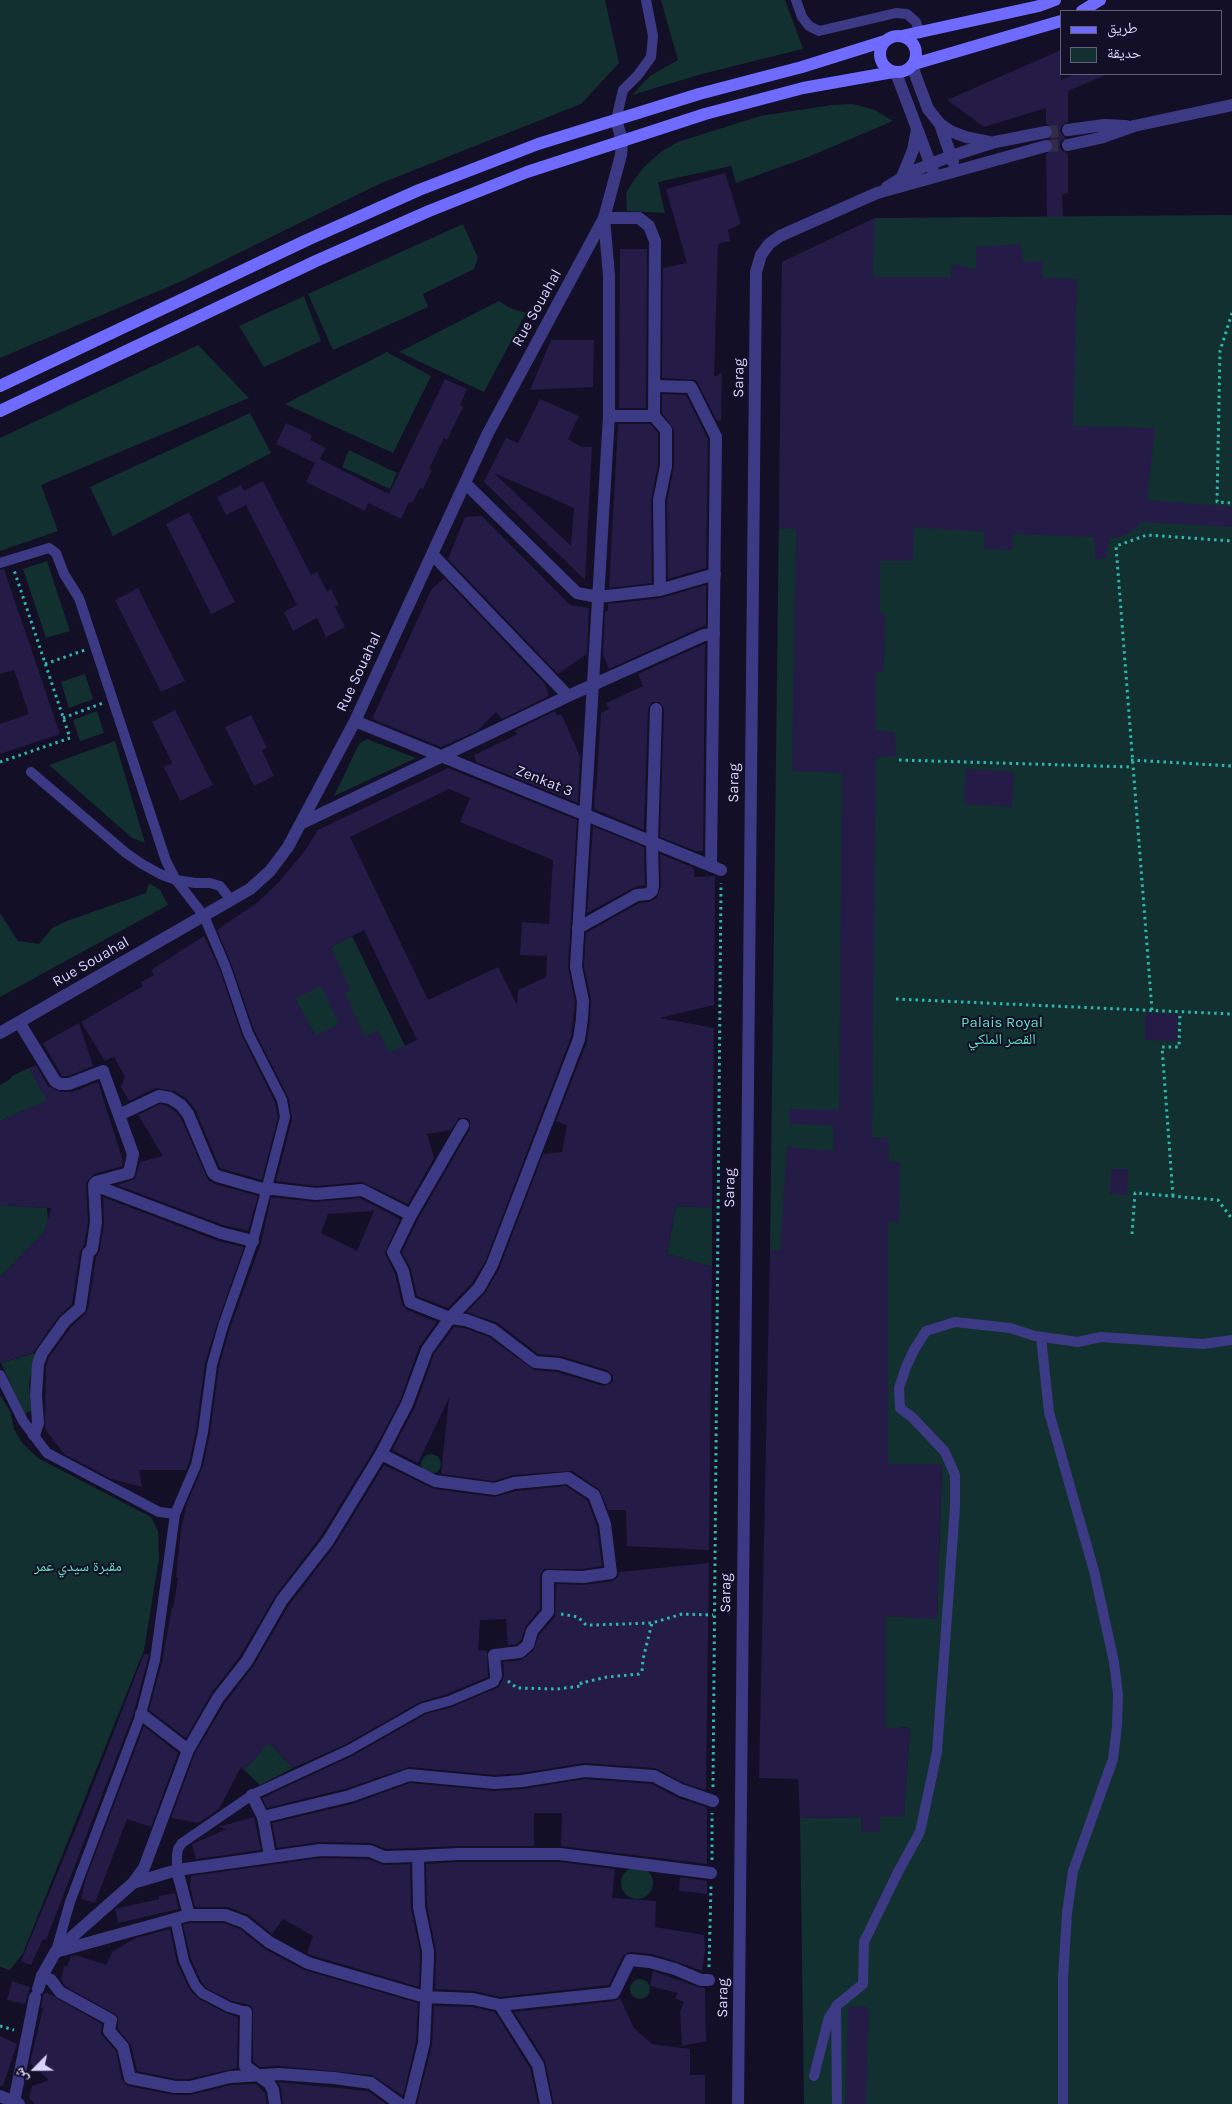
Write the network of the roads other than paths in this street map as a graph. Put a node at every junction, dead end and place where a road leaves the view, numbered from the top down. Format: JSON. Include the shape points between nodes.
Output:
{"nodes":[{"id":1,"x":646,"y":0,"type":"edge"},
{"id":2,"x":796,"y":0,"type":"edge"},
{"id":3,"x":1055,"y":0,"type":"edge"},
{"id":4,"x":1100,"y":0,"type":"edge"},
{"id":5,"x":1084,"y":10,"type":"edge"},
{"id":6,"x":1060,"y":21,"type":"edge"},
{"id":7,"x":920,"y":33,"type":"junction"},
{"id":8,"x":902,"y":36,"type":"junction"},
{"id":9,"x":885,"y":41,"type":"junction"},
{"id":10,"x":913,"y":65,"type":"junction"},
{"id":11,"x":894,"y":72,"type":"junction"},
{"id":12,"x":1232,"y":105,"type":"edge"},
{"id":13,"x":616,"y":120,"type":"junction"},
{"id":14,"x":940,"y":124,"type":"junction"},
{"id":15,"x":1134,"y":126,"type":"junction"},
{"id":16,"x":917,"y":129,"type":"junction"},
{"id":17,"x":1068,"y":130,"type":"tunnel mouth"},
{"id":18,"x":1046,"y":132,"type":"tunnel mouth"},
{"id":19,"x":622,"y":140,"type":"junction"},
{"id":20,"x":995,"y":142,"type":"junction"},
{"id":21,"x":1068,"y":145,"type":"tunnel mouth"},
{"id":22,"x":1046,"y":146,"type":"tunnel mouth"},
{"id":23,"x":951,"y":156,"type":"junction"},
{"id":24,"x":930,"y":164,"type":"junction"},
{"id":25,"x":956,"y":172,"type":"junction"},
{"id":26,"x":902,"y":177,"type":"junction"},
{"id":27,"x":935,"y":178,"type":"junction"},
{"id":28,"x":877,"y":193,"type":"junction"},
{"id":29,"x":604,"y":218,"type":"junction"},
{"id":30,"x":0,"y":386,"type":"edge"},
{"id":31,"x":655,"y":386,"type":"junction"},
{"id":32,"x":0,"y":412,"type":"edge"},
{"id":33,"x":609,"y":416,"type":"junction"},
{"id":34,"x":654,"y":416,"type":"junction"},
{"id":35,"x":465,"y":483,"type":"junction"},
{"id":36,"x":432,"y":554,"type":"junction"},
{"id":37,"x":0,"y":563,"type":"edge"},
{"id":38,"x":715,"y":574,"type":"junction"},
{"id":39,"x":660,"y":590,"type":"junction"},
{"id":40,"x":598,"y":597,"type":"junction"},
{"id":41,"x":714,"y":634,"type":"junction"},
{"id":42,"x":593,"y":685,"type":"junction"},
{"id":43,"x":568,"y":696,"type":"junction"},
{"id":44,"x":656,"y":709,"type":"dead end"},
{"id":45,"x":355,"y":721,"type":"junction"},
{"id":46,"x":443,"y":757,"type":"junction"},
{"id":47,"x":30,"y":772,"type":"dead end"},
{"id":48,"x":584,"y":814,"type":"junction"},
{"id":49,"x":302,"y":824,"type":"junction"},
{"id":50,"x":652,"y":842,"type":"junction"},
{"id":51,"x":176,"y":880,"type":"junction"},
{"id":52,"x":231,"y":900,"type":"junction"},
{"id":53,"x":204,"y":916,"type":"junction"},
{"id":54,"x":578,"y":928,"type":"junction"},
{"id":55,"x":19,"y":1022,"type":"junction"},
{"id":56,"x":0,"y":1033,"type":"edge"},
{"id":57,"x":119,"y":1115,"type":"junction"},
{"id":58,"x":463,"y":1125,"type":"dead end"},
{"id":59,"x":94,"y":1185,"type":"junction"},
{"id":60,"x":268,"y":1189,"type":"junction"},
{"id":61,"x":411,"y":1215,"type":"junction"},
{"id":62,"x":253,"y":1241,"type":"junction"},
{"id":63,"x":450,"y":1318,"type":"junction"},
{"id":64,"x":1041,"y":1337,"type":"junction"},
{"id":65,"x":1232,"y":1340,"type":"edge"},
{"id":66,"x":0,"y":1375,"type":"edge"},
{"id":67,"x":605,"y":1378,"type":"dead end"},
{"id":68,"x":34,"y":1435,"type":"junction"},
{"id":69,"x":381,"y":1454,"type":"junction"},
{"id":70,"x":175,"y":1514,"type":"junction"},
{"id":71,"x":496,"y":1676,"type":"joint"},
{"id":72,"x":141,"y":1714,"type":"junction"},
{"id":73,"x":188,"y":1750,"type":"junction"},
{"id":74,"x":252,"y":1795,"type":"junction"},
{"id":75,"x":712,"y":1801,"type":"road end"},
{"id":76,"x":263,"y":1817,"type":"junction"},
{"id":77,"x":270,"y":1856,"type":"junction"},
{"id":78,"x":418,"y":1856,"type":"junction"},
{"id":79,"x":178,"y":1870,"type":"junction"},
{"id":80,"x":712,"y":1873,"type":"road end"},
{"id":81,"x":133,"y":1883,"type":"junction"},
{"id":82,"x":189,"y":1915,"type":"junction"},
{"id":83,"x":175,"y":1919,"type":"junction"},
{"id":84,"x":56,"y":1952,"type":"junction"},
{"id":85,"x":42,"y":1976,"type":"junction"},
{"id":86,"x":709,"y":1980,"type":"road end"},
{"id":87,"x":425,"y":1997,"type":"junction"},
{"id":88,"x":500,"y":2004,"type":"junction"},
{"id":89,"x":836,"y":2006,"type":"junction"},
{"id":90,"x":246,"y":2012,"type":"joint"},
{"id":91,"x":258,"y":2076,"type":"junction"},
{"id":92,"x":814,"y":2076,"type":"dead end"},
{"id":93,"x":0,"y":2096,"type":"edge"},
{"id":94,"x":15,"y":2103,"type":"edge"},
{"id":95,"x":275,"y":2104,"type":"edge"},
{"id":96,"x":400,"y":2104,"type":"edge"},
{"id":97,"x":409,"y":2104,"type":"edge"},
{"id":98,"x":546,"y":2104,"type":"edge"},
{"id":99,"x":738,"y":2104,"type":"edge"},
{"id":100,"x":837,"y":2104,"type":"edge"},
{"id":101,"x":1063,"y":2104,"type":"edge"}],
"edges":[{"from":1,"to":13,"type":"lane","via":[[653,36],[651,57],[624,90]]},
{"from":2,"to":7,"type":"lane","via":[[802,17],[819,31],[907,14],[916,22]]},
{"from":3,"to":7,"type":"main road"},
{"from":4,"to":5,"type":"main road"},
{"from":6,"to":10,"type":"main road"},
{"from":7,"to":8,"type":"main road"},
{"from":8,"to":9,"type":"main road"},
{"from":8,"to":10,"type":"main road","via":[[916,47]]},
{"from":9,"to":11,"type":"main road","via":[[880,58]]},
{"from":9,"to":13,"type":"main road"},
{"from":10,"to":11,"type":"main road","via":[[907,71]]},
{"from":10,"to":14,"type":"street","via":[[928,109]]},
{"from":11,"to":16,"type":"street"},
{"from":11,"to":19,"type":"main road","via":[[803,88]]},
{"from":12,"to":15,"type":"street"},
{"from":13,"to":19,"type":"street"},
{"from":13,"to":30,"type":"main road","via":[[538,144],[419,190],[306,240]]},
{"from":14,"to":20,"type":"street","via":[[966,137]]},
{"from":14,"to":23,"type":"street"},
{"from":15,"to":17,"type":"street","via":[[1104,125]]},
{"from":15,"to":21,"type":"street"},
{"from":16,"to":24,"type":"street"},
{"from":16,"to":26,"type":"street"},
{"from":18,"to":20,"type":"street"},
{"from":19,"to":29,"type":"street","name":"Rue Souahal"},
{"from":19,"to":32,"type":"main road","via":[[526,172],[429,211],[316,261]]},
{"from":20,"to":23,"type":"street"},
{"from":22,"to":25,"type":"street"},
{"from":23,"to":24,"type":"street"},
{"from":23,"to":25,"type":"street"},
{"from":24,"to":26,"type":"street"},
{"from":24,"to":27,"type":"street"},
{"from":25,"to":27,"type":"street"},
{"from":26,"to":28,"type":"street"},
{"from":27,"to":28,"type":"street"},
{"from":28,"to":99,"type":"street","name":"Sarag","via":[[780,236],[761,255],[756,272]]},
{"from":29,"to":31,"type":"street","via":[[639,218],[649,226],[656,241]]},
{"from":29,"to":33,"type":"street","via":[[609,276]]},
{"from":29,"to":35,"type":"street","name":"Rue Souahal","via":[[488,433]]},
{"from":31,"to":34,"type":"street"},
{"from":31,"to":38,"type":"street","via":[[691,387],[716,437]]},
{"from":33,"to":34,"type":"street"},
{"from":33,"to":40,"type":"street"},
{"from":34,"to":39,"type":"street","via":[[666,430],[666,466],[659,500]]},
{"from":35,"to":36,"type":"street","name":"Rue Souahal"},
{"from":35,"to":40,"type":"street","via":[[577,593]]},
{"from":36,"to":43,"type":"street"},
{"from":36,"to":45,"type":"street","name":"Rue Souahal"},
{"from":37,"to":51,"type":"lane","via":[[47,548],[55,551],[79,598],[166,861]]},
{"from":38,"to":39,"type":"street"},
{"from":38,"to":41,"type":"street"},
{"from":39,"to":40,"type":"street"},
{"from":40,"to":42,"type":"street"},
{"from":41,"to":42,"type":"street","via":[[704,635]]},
{"from":41,"to":50,"type":"street","name":"Zenkat 3","via":[[716,868]]},
{"from":42,"to":43,"type":"street"},
{"from":42,"to":48,"type":"street"},
{"from":43,"to":46,"type":"street"},
{"from":44,"to":50,"type":"street"},
{"from":45,"to":46,"type":"street","name":"Zenkat 3"},
{"from":45,"to":49,"type":"street","name":"Rue Souahal"},
{"from":46,"to":48,"type":"street","name":"Zenkat 3"},
{"from":46,"to":49,"type":"street"},
{"from":47,"to":51,"type":"lane","via":[[126,853]]},
{"from":48,"to":50,"type":"street","name":"Zenkat 3"},
{"from":48,"to":54,"type":"street"},
{"from":49,"to":52,"type":"street","name":"Rue Souahal","via":[[270,870],[250,889]]},
{"from":50,"to":54,"type":"street","via":[[652,891],[637,895]]},
{"from":51,"to":52,"type":"lane","via":[[220,886]]},
{"from":51,"to":53,"type":"lane"},
{"from":52,"to":53,"type":"street","name":"Rue Souahal"},
{"from":53,"to":55,"type":"street","name":"Rue Souahal"},
{"from":53,"to":60,"type":"lane","via":[[248,1033],[285,1108]]},
{"from":54,"to":63,"type":"street","via":[[576,967],[583,1001],[578,1039],[492,1265],[479,1288]]},
{"from":55,"to":56,"type":"street","name":"Rue Souahal"},
{"from":55,"to":57,"type":"street","via":[[55,1081],[60,1084],[70,1084],[103,1071]]},
{"from":57,"to":59,"type":"street","via":[[133,1154],[129,1173]]},
{"from":57,"to":60,"type":"street","via":[[159,1096],[170,1098],[188,1114],[213,1173]]},
{"from":58,"to":61,"type":"street"},
{"from":59,"to":62,"type":"street","via":[[221,1233]]},
{"from":59,"to":68,"type":"street","via":[[96,1222],[80,1308],[65,1321],[38,1364],[38,1424]]},
{"from":60,"to":61,"type":"street","via":[[316,1194],[362,1190]]},
{"from":60,"to":62,"type":"lane"},
{"from":61,"to":63,"type":"street","via":[[393,1252],[403,1271],[410,1302]]},
{"from":62,"to":70,"type":"lane","via":[[212,1365],[196,1465]]},
{"from":63,"to":67,"type":"street","via":[[494,1330],[535,1362],[559,1364]]},
{"from":63,"to":69,"type":"street","via":[[427,1350],[407,1404]]},
{"from":64,"to":65,"type":"lane","via":[[1078,1342],[1101,1337],[1203,1344]]},
{"from":64,"to":89,"type":"lane","via":[[977,1323],[955,1322],[926,1330],[906,1367],[899,1388],[900,1408],[945,1452],[955,1474],[937,1752],[920,1832],[864,1942],[863,1984]]},
{"from":64,"to":101,"type":"lane","via":[[1049,1412],[1094,1571],[1118,1694],[1113,1759],[1073,1871],[1068,1905],[1063,1971]]},
{"from":66,"to":68,"type":"lane","via":[[23,1421]]},
{"from":68,"to":70,"type":"lane","via":[[47,1453],[158,1512]]},
{"from":69,"to":71,"type":"street","via":[[435,1481],[495,1489],[514,1483],[568,1478],[594,1495],[605,1524],[611,1573],[583,1577],[548,1576],[548,1612],[532,1631],[528,1645],[520,1652],[494,1655]]},
{"from":69,"to":73,"type":"street","via":[[328,1540],[282,1600],[247,1662],[218,1698]]},
{"from":70,"to":72,"type":"lane","via":[[155,1660]]},
{"from":71,"to":74,"type":"lane","via":[[494,1682],[423,1708],[349,1750]]},
{"from":72,"to":73,"type":"street"},
{"from":72,"to":84,"type":"lane","via":[[70,1902]]},
{"from":73,"to":81,"type":"street","via":[[144,1868]]},
{"from":74,"to":76,"type":"street"},
{"from":74,"to":79,"type":"lane","via":[[182,1843],[177,1855]]},
{"from":75,"to":76,"type":"street","via":[[654,1776],[585,1771],[495,1783],[409,1775],[350,1796]]},
{"from":76,"to":77,"type":"street"},
{"from":77,"to":78,"type":"street","via":[[320,1850],[370,1851],[384,1857]]},
{"from":77,"to":79,"type":"street"},
{"from":78,"to":80,"type":"street","via":[[560,1854]]},
{"from":78,"to":87,"type":"street","via":[[419,1907],[428,1951]]},
{"from":79,"to":81,"type":"street"},
{"from":79,"to":82,"type":"street"},
{"from":81,"to":84,"type":"street"},
{"from":82,"to":83,"type":"street"},
{"from":82,"to":87,"type":"street","via":[[225,1915],[244,1922],[269,1942],[308,1963]]},
{"from":83,"to":84,"type":"street"},
{"from":83,"to":90,"type":"lane","via":[[184,1961],[202,1993]]},
{"from":84,"to":85,"type":"street"},
{"from":85,"to":91,"type":"street","via":[[51,1980],[60,1992],[111,2020],[109,2031],[124,2047],[130,2078],[190,2087],[230,2077]]},
{"from":85,"to":94,"type":"street"},
{"from":86,"to":88,"type":"street","via":[[650,1962],[630,1960],[614,1993]]},
{"from":87,"to":88,"type":"street"},
{"from":87,"to":97,"type":"street","via":[[424,2043]]},
{"from":88,"to":98,"type":"street","via":[[538,2065]]},
{"from":89,"to":92,"type":"lane","via":[[829,2017]]},
{"from":89,"to":100,"type":"lane"},
{"from":90,"to":91,"type":"street","via":[[244,2061],[248,2069]]},
{"from":91,"to":95,"type":"street","via":[[269,2083]]},
{"from":91,"to":96,"type":"street","via":[[280,2074],[371,2083]]},
{"from":93,"to":94,"type":"street"}]}
